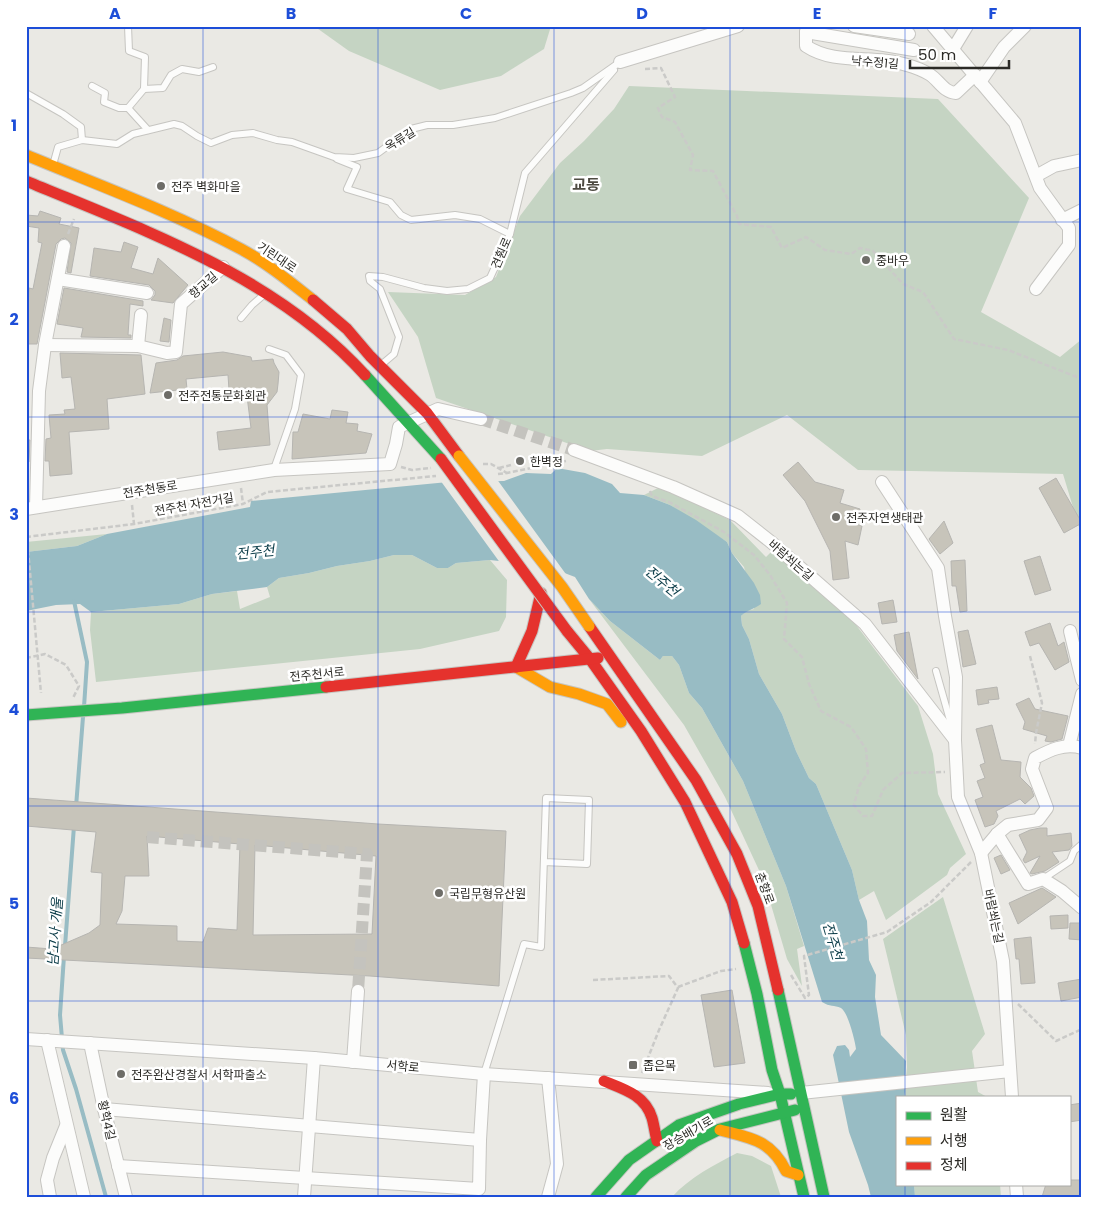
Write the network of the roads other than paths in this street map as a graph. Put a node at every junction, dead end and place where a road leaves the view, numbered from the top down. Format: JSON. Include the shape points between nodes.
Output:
{"nodes":[{"id":1,"x":128,"y":26,"type":"edge"},
{"id":2,"x":738,"y":26,"type":"edge"},
{"id":3,"x":854,"y":26,"type":"edge"},
{"id":4,"x":933,"y":26,"type":"edge"},
{"id":5,"x":967,"y":26,"type":"edge"},
{"id":6,"x":1025,"y":26,"type":"edge"},
{"id":7,"x":807,"y":29,"type":"edge"},
{"id":8,"x":909,"y":34,"type":"dead end"},
{"id":9,"x":952,"y":49,"type":"junction"},
{"id":10,"x":914,"y":50,"type":"dead end"},
{"id":11,"x":620,"y":62,"type":"junction"},
{"id":12,"x":213,"y":67,"type":"dead end"},
{"id":13,"x":978,"y":78,"type":"junction"},
{"id":14,"x":92,"y":86,"type":"dead end"},
{"id":15,"x":144,"y":89,"type":"junction"},
{"id":16,"x":26,"y":92,"type":"edge"},
{"id":17,"x":128,"y":108,"type":"junction"},
{"id":18,"x":148,"y":130,"type":"junction"},
{"id":19,"x":82,"y":140,"type":"junction"},
{"id":20,"x":26,"y":155,"type":"edge"},
{"id":21,"x":334,"y":158,"type":"junction"},
{"id":22,"x":1082,"y":160,"type":"edge"},
{"id":23,"x":53,"y":166,"type":"junction"},
{"id":24,"x":1036,"y":176,"type":"junction"},
{"id":25,"x":26,"y":181,"type":"edge"},
{"id":26,"x":1082,"y":210,"type":"edge"},
{"id":27,"x":1062,"y":220,"type":"junction"},
{"id":28,"x":510,"y":234,"type":"junction"},
{"id":29,"x":64,"y":246,"type":"road end"},
{"id":30,"x":223,"y":267,"type":"junction"},
{"id":31,"x":58,"y":280,"type":"junction"},
{"id":32,"x":1036,"y":289,"type":"dead end"},
{"id":33,"x":267,"y":293,"type":"junction"},
{"id":34,"x":147,"y":294,"type":"dead end"},
{"id":35,"x":140,"y":315,"type":"dead end"},
{"id":36,"x":241,"y":318,"type":"dead end"},
{"id":37,"x":45,"y":345,"type":"junction"},
{"id":38,"x":138,"y":346,"type":"junction"},
{"id":39,"x":269,"y":349,"type":"dead end"},
{"id":40,"x":380,"y":366,"type":"junction"},
{"id":41,"x":32,"y":403,"type":"edge"},
{"id":42,"x":427,"y":413,"type":"junction"},
{"id":43,"x":481,"y":419,"type":"tunnel mouth"},
{"id":44,"x":410,"y":423,"type":"junction"},
{"id":45,"x":574,"y":450,"type":"tunnel mouth"},
{"id":46,"x":274,"y":470,"type":"junction"},
{"id":47,"x":882,"y":482,"type":"dead end"},
{"id":48,"x":31,"y":508,"type":"edge"},
{"id":49,"x":541,"y":593,"type":"junction"},
{"id":50,"x":589,"y":626,"type":"joint"},
{"id":51,"x":1070,"y":631,"type":"dead end"},
{"id":52,"x":611,"y":656,"type":"junction"},
{"id":53,"x":590,"y":659,"type":"junction"},
{"id":54,"x":516,"y":666,"type":"junction"},
{"id":55,"x":936,"y":671,"type":"dead end"},
{"id":56,"x":1082,"y":680,"type":"edge"},
{"id":57,"x":1082,"y":694,"type":"edge"},
{"id":58,"x":26,"y":715,"type":"edge"},
{"id":59,"x":641,"y":731,"type":"junction"},
{"id":60,"x":955,"y":740,"type":"junction"},
{"id":61,"x":1076,"y":747,"type":"edge"},
{"id":62,"x":997,"y":834,"type":"junction"},
{"id":63,"x":1082,"y":844,"type":"edge"},
{"id":64,"x":981,"y":853,"type":"junction"},
{"id":65,"x":544,"y":862,"type":"junction"},
{"id":66,"x":1043,"y":879,"type":"junction"},
{"id":67,"x":1082,"y":908,"type":"edge"},
{"id":68,"x":358,"y":991,"type":"tunnel mouth"},
{"id":69,"x":26,"y":1039,"type":"edge"},
{"id":70,"x":51,"y":1041,"type":"junction"},
{"id":71,"x":90,"y":1043,"type":"junction"},
{"id":72,"x":314,"y":1058,"type":"junction"},
{"id":73,"x":353,"y":1062,"type":"junction"},
{"id":74,"x":1010,"y":1071,"type":"junction"},
{"id":75,"x":484,"y":1074,"type":"junction"},
{"id":76,"x":548,"y":1078,"type":"junction"},
{"id":77,"x":604,"y":1081,"type":"junction"},
{"id":78,"x":801,"y":1093,"type":"junction"},
{"id":79,"x":780,"y":1094,"type":"junction"},
{"id":80,"x":1012,"y":1096,"type":"edge"},
{"id":81,"x":804,"y":1108,"type":"junction"},
{"id":82,"x":104,"y":1109,"type":"junction"},
{"id":83,"x":785,"y":1112,"type":"junction"},
{"id":84,"x":66,"y":1126,"type":"junction"},
{"id":85,"x":309,"y":1127,"type":"junction"},
{"id":86,"x":720,"y":1129,"type":"junction"},
{"id":87,"x":480,"y":1140,"type":"junction"},
{"id":88,"x":657,"y":1141,"type":"junction"},
{"id":89,"x":118,"y":1166,"type":"junction"},
{"id":90,"x":798,"y":1175,"type":"junction"},
{"id":91,"x":305,"y":1178,"type":"junction"},
{"id":92,"x":479,"y":1193,"type":"edge"},
{"id":93,"x":119,"y":1196,"type":"edge"},
{"id":94,"x":50,"y":1197,"type":"edge"},
{"id":95,"x":84,"y":1197,"type":"edge"},
{"id":96,"x":304,"y":1197,"type":"edge"},
{"id":97,"x":548,"y":1197,"type":"edge"},
{"id":98,"x":596,"y":1197,"type":"edge"},
{"id":99,"x":626,"y":1197,"type":"edge"},
{"id":100,"x":804,"y":1197,"type":"edge"},
{"id":101,"x":824,"y":1197,"type":"edge"}],
"edges":[{"from":1,"to":15,"type":"lane","via":[[130,51],[145,57]]},
{"from":2,"to":11,"type":"street"},
{"from":3,"to":8,"type":"street"},
{"from":4,"to":9,"type":"street"},
{"from":5,"to":9,"type":"street"},
{"from":6,"to":13,"type":"street"},
{"from":7,"to":10,"type":"street","name":"낙수정1길"},
{"from":7,"to":13,"type":"street","name":"낙수정1길","via":[[806,46],[813,51],[847,59],[906,65],[930,75],[949,92],[956,93]]},
{"from":9,"to":13,"type":"street"},
{"from":11,"to":21,"type":"lane","name":"옥류길","via":[[583,88],[514,113],[473,122],[411,129],[378,153]]},
{"from":11,"to":28,"type":"lane","name":"견훤로","via":[[525,173]]},
{"from":12,"to":15,"type":"lane","via":[[199,72],[182,69],[171,75],[163,88]]},
{"from":13,"to":24,"type":"street","via":[[1015,123]]},
{"from":14,"to":17,"type":"lane","via":[[105,93],[104,102]]},
{"from":15,"to":17,"type":"lane"},
{"from":16,"to":19,"type":"lane","via":[[81,127]]},
{"from":17,"to":18,"type":"lane"},
{"from":18,"to":19,"type":"lane","name":"옥류길","via":[[133,134],[117,144]]},
{"from":18,"to":21,"type":"lane","name":"옥류길","via":[[174,124],[211,143],[232,135],[253,133],[292,142]]},
{"from":19,"to":23,"type":"lane","name":"옥류길","via":[[58,146]]},
{"from":20,"to":23,"type":"street","name":"기린대로"},
{"from":21,"to":28,"type":"lane","via":[[358,167],[347,189],[390,202],[401,215],[411,220],[455,215],[480,219]]},
{"from":22,"to":24,"type":"street","via":[[1054,166]]},
{"from":23,"to":40,"type":"street","name":"기린대로","via":[[174,216],[243,250],[332,315]]},
{"from":24,"to":27,"type":"street","via":[[1040,188]]},
{"from":25,"to":30,"type":"street","via":[[154,234]]},
{"from":26,"to":27,"type":"street"},
{"from":27,"to":32,"type":"street","via":[[1069,228],[1069,245]]},
{"from":28,"to":40,"type":"lane","name":"견훤로","via":[[490,278],[468,289],[447,291],[368,276],[380,289],[398,337],[394,354]]},
{"from":29,"to":31,"type":"street"},
{"from":30,"to":33,"type":"street"},
{"from":30,"to":38,"type":"street","name":"향교길","via":[[181,304],[176,352]]},
{"from":31,"to":34,"type":"street"},
{"from":31,"to":37,"type":"street"},
{"from":33,"to":36,"type":"lane"},
{"from":33,"to":44,"type":"street","via":[[351,360]]},
{"from":35,"to":38,"type":"street"},
{"from":37,"to":38,"type":"street","name":"향교길"},
{"from":37,"to":41,"type":"street"},
{"from":39,"to":46,"type":"lane","via":[[286,355],[302,375],[295,409]]},
{"from":40,"to":42,"type":"street","name":"기린대로"},
{"from":41,"to":48,"type":"street"},
{"from":42,"to":43,"type":"street","via":[[438,409]]},
{"from":42,"to":44,"type":"street"},
{"from":42,"to":50,"type":"street","name":"기린대로","bridge":true},
{"from":44,"to":46,"type":"street","name":"전주천동로","via":[[399,427],[390,464]]},
{"from":44,"to":49,"type":"street","bridge":true,"via":[[441,459]]},
{"from":45,"to":60,"type":"street","name":"바람쐬는길","via":[[691,494],[738,516],[865,624]]},
{"from":46,"to":48,"type":"street","name":"전주천동로"},
{"from":47,"to":60,"type":"street","name":"바람쐬는길","via":[[938,568],[956,677]]},
{"from":49,"to":53,"type":"street","bridge":true},
{"from":49,"to":54,"type":"street","via":[[530,643]]},
{"from":50,"to":52,"type":"street","name":"춘향로"},
{"from":51,"to":56,"type":"street"},
{"from":52,"to":53,"type":"street","name":"전주천서로"},
{"from":52,"to":78,"type":"street","name":"춘향로","via":[[696,780],[737,854],[758,906]]},
{"from":53,"to":54,"type":"street","name":"전주천서로"},
{"from":53,"to":59,"type":"street"},
{"from":54,"to":58,"type":"street","name":"전주천서로","via":[[122,708]]},
{"from":54,"to":59,"type":"street","via":[[550,687],[607,704],[631,734]]},
{"from":55,"to":60,"type":"lane"},
{"from":57,"to":61,"type":"street"},
{"from":59,"to":79,"type":"street","via":[[685,802],[732,902]]},
{"from":60,"to":64,"type":"street","name":"바람쐬는길","via":[[958,797]]},
{"from":61,"to":62,"type":"street","via":[[1056,747],[1035,758],[1032,769],[1048,808],[1038,820],[1008,825]]},
{"from":62,"to":64,"type":"street"},
{"from":62,"to":66,"type":"street","via":[[1028,884]]},
{"from":63,"to":66,"type":"lane","via":[[1074,850],[1070,861]]},
{"from":64,"to":74,"type":"street","name":"바람쐬는길","via":[[1003,960]]},
{"from":65,"to":65,"type":"lane","via":[[588,864],[589,800],[546,798]]},
{"from":65,"to":75,"type":"lane","via":[[540,947],[524,944]]},
{"from":66,"to":67,"type":"street"},
{"from":68,"to":73,"type":"street"},
{"from":69,"to":70,"type":"street","name":"서학로"},
{"from":70,"to":71,"type":"street","name":"서학로"},
{"from":70,"to":84,"type":"street"},
{"from":71,"to":72,"type":"street","name":"서학로"},
{"from":71,"to":82,"type":"street","name":"황학4길"},
{"from":72,"to":73,"type":"street","name":"서학로"},
{"from":72,"to":85,"type":"street"},
{"from":73,"to":75,"type":"street","name":"서학로"},
{"from":74,"to":78,"type":"street"},
{"from":74,"to":80,"type":"street","name":"바람쐬는길"},
{"from":75,"to":76,"type":"street","name":"서학로"},
{"from":75,"to":87,"type":"street"},
{"from":76,"to":77,"type":"street","name":"서학로"},
{"from":76,"to":97,"type":"street","via":[[557,1164]]},
{"from":77,"to":79,"type":"street","name":"서학로"},
{"from":77,"to":88,"type":"street","via":[[634,1094],[646,1104]]},
{"from":78,"to":79,"type":"street"},
{"from":78,"to":81,"type":"street","name":"춘향로"},
{"from":79,"to":83,"type":"street"},
{"from":79,"to":88,"type":"street","via":[[679,1125]]},
{"from":81,"to":83,"type":"street","name":"장승배기로"},
{"from":81,"to":101,"type":"street","name":"춘향로"},
{"from":82,"to":85,"type":"street"},
{"from":82,"to":89,"type":"street","name":"황학4길"},
{"from":83,"to":86,"type":"street","name":"장승배기로"},
{"from":83,"to":90,"type":"street"},
{"from":84,"to":94,"type":"street","via":[[47,1180]]},
{"from":84,"to":95,"type":"street"},
{"from":85,"to":87,"type":"street"},
{"from":85,"to":91,"type":"street"},
{"from":86,"to":90,"type":"street","via":[[765,1143],[781,1158],[786,1171]]},
{"from":86,"to":99,"type":"street","name":"장승배기로","via":[[646,1175]]},
{"from":87,"to":92,"type":"street"},
{"from":88,"to":98,"type":"street","via":[[629,1160]]},
{"from":89,"to":91,"type":"street"},
{"from":89,"to":93,"type":"street","name":"황학4길"},
{"from":90,"to":100,"type":"street"},
{"from":91,"to":92,"type":"street"},
{"from":91,"to":96,"type":"street"}]}
